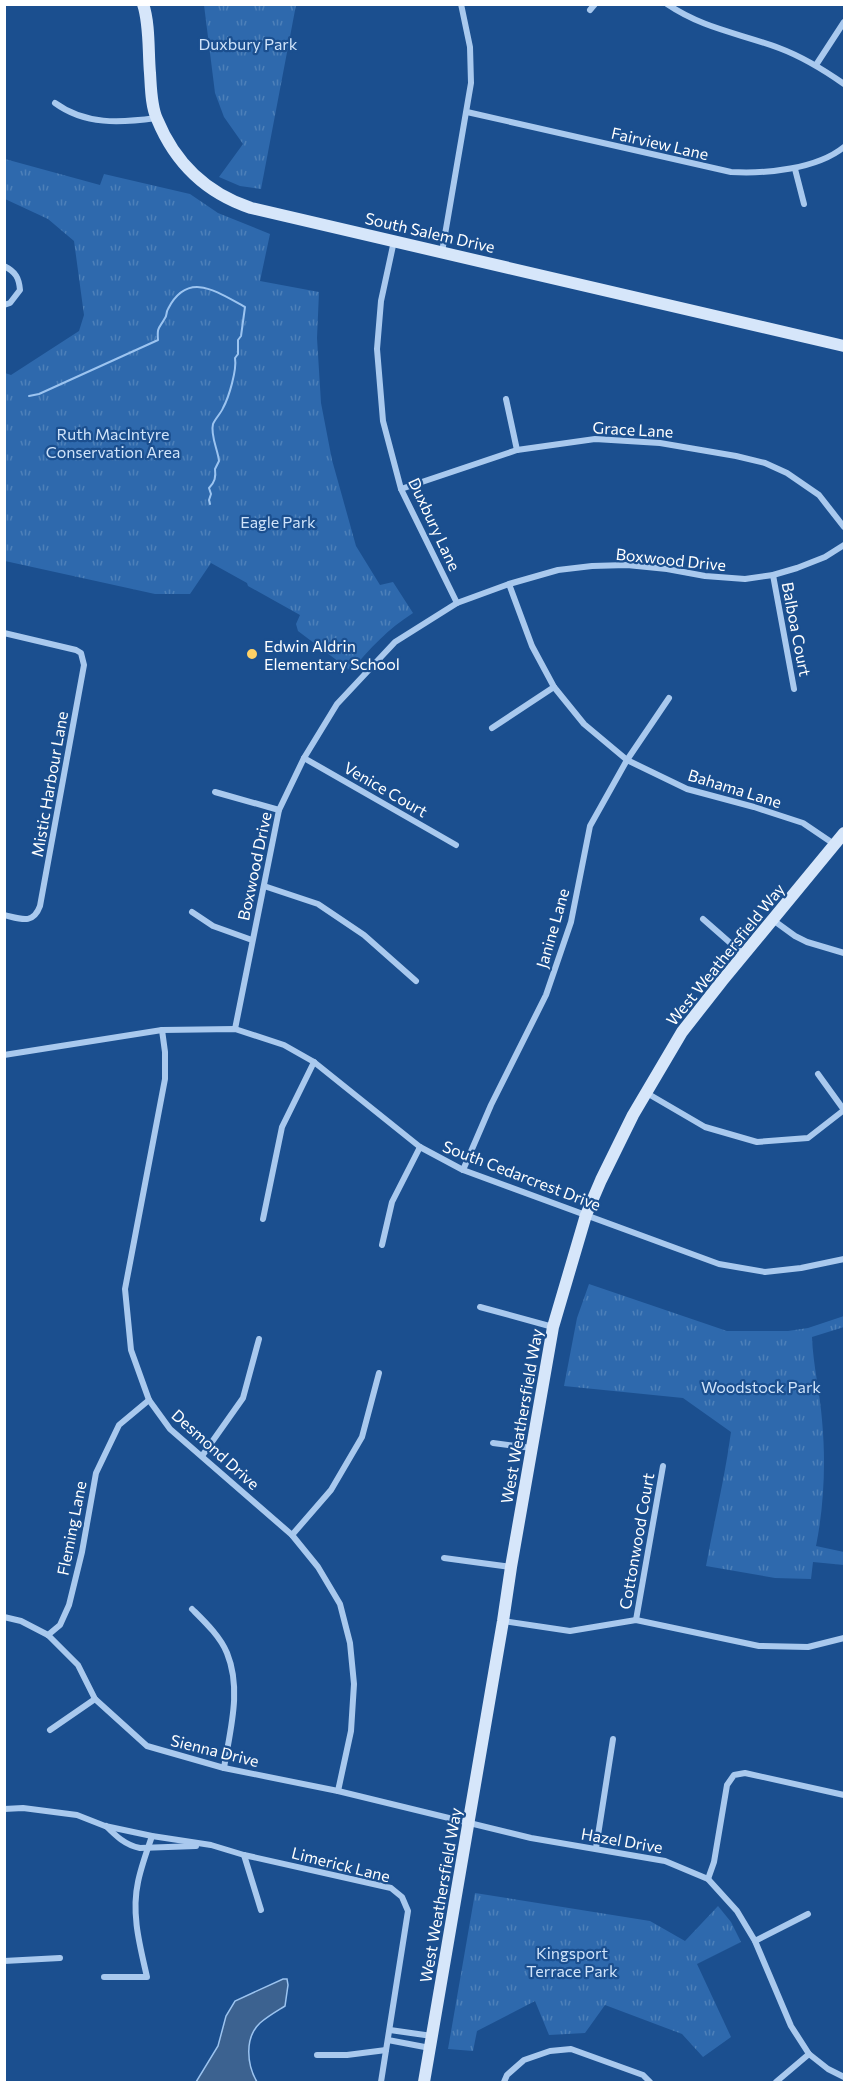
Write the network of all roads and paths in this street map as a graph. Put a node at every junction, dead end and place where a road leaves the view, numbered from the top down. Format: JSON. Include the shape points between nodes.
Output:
{"nodes":[{"id":1,"x":143,"y":4,"type":"edge"},
{"id":2,"x":461,"y":4,"type":"edge"},
{"id":3,"x":595,"y":4,"type":"edge"},
{"id":4,"x":667,"y":4,"type":"edge"},
{"id":5,"x":590,"y":10,"type":"dead end"},
{"id":6,"x":844,"y":22,"type":"edge"},
{"id":7,"x":816,"y":65,"type":"junction"},
{"id":8,"x":844,"y":84,"type":"edge"},
{"id":9,"x":55,"y":103,"type":"dead end"},
{"id":10,"x":467,"y":112,"type":"junction"},
{"id":11,"x":156,"y":118,"type":"junction"},
{"id":12,"x":844,"y":147,"type":"edge"},
{"id":13,"x":795,"y":169,"type":"junction"},
{"id":14,"x":804,"y":204,"type":"dead end"},
{"id":15,"x":394,"y":241,"type":"junction"},
{"id":16,"x":442,"y":252,"type":"junction"},
{"id":17,"x":4,"y":266,"type":"edge"},
{"id":18,"x":4,"y":304,"type":"edge"},
{"id":19,"x":844,"y":346,"type":"edge"},
{"id":20,"x":506,"y":399,"type":"dead end"},
{"id":21,"x":517,"y":450,"type":"junction"},
{"id":22,"x":401,"y":489,"type":"junction"},
{"id":23,"x":844,"y":527,"type":"edge"},
{"id":24,"x":844,"y":545,"type":"edge"},
{"id":25,"x":773,"y":575,"type":"junction"},
{"id":26,"x":509,"y":584,"type":"junction"},
{"id":27,"x":457,"y":603,"type":"junction"},
{"id":28,"x":4,"y":633,"type":"edge"},
{"id":29,"x":554,"y":687,"type":"junction"},
{"id":30,"x":794,"y":688,"type":"dead end"},
{"id":31,"x":669,"y":698,"type":"dead end"},
{"id":32,"x":492,"y":728,"type":"dead end"},
{"id":33,"x":304,"y":758,"type":"junction"},
{"id":34,"x":627,"y":760,"type":"junction"},
{"id":35,"x":215,"y":792,"type":"dead end"},
{"id":36,"x":279,"y":810,"type":"junction"},
{"id":37,"x":844,"y":833,"type":"edge"},
{"id":38,"x":456,"y":844,"type":"dead end"},
{"id":39,"x":835,"y":845,"type":"junction"},
{"id":40,"x":264,"y":886,"type":"junction"},
{"id":41,"x":192,"y":912,"type":"dead end"},
{"id":42,"x":4,"y":915,"type":"edge"},
{"id":43,"x":703,"y":919,"type":"dead end"},
{"id":44,"x":773,"y":920,"type":"junction"},
{"id":45,"x":252,"y":940,"type":"junction"},
{"id":46,"x":844,"y":953,"type":"edge"},
{"id":47,"x":744,"y":955,"type":"junction"},
{"id":48,"x":416,"y":981,"type":"dead end"},
{"id":49,"x":162,"y":1029,"type":"junction"},
{"id":50,"x":235,"y":1029,"type":"junction"},
{"id":51,"x":4,"y":1055,"type":"edge"},
{"id":52,"x":314,"y":1062,"type":"junction"},
{"id":53,"x":818,"y":1074,"type":"dead end"},
{"id":54,"x":645,"y":1092,"type":"junction"},
{"id":55,"x":844,"y":1110,"type":"edge"},
{"id":56,"x":420,"y":1147,"type":"junction"},
{"id":57,"x":463,"y":1170,"type":"junction"},
{"id":58,"x":586,"y":1215,"type":"junction"},
{"id":59,"x":263,"y":1219,"type":"dead end"},
{"id":60,"x":382,"y":1245,"type":"dead end"},
{"id":61,"x":844,"y":1259,"type":"edge"},
{"id":62,"x":480,"y":1307,"type":"dead end"},
{"id":63,"x":553,"y":1327,"type":"junction"},
{"id":64,"x":259,"y":1339,"type":"dead end"},
{"id":65,"x":379,"y":1373,"type":"dead end"},
{"id":66,"x":149,"y":1400,"type":"junction"},
{"id":67,"x":493,"y":1443,"type":"dead end"},
{"id":68,"x":532,"y":1448,"type":"junction"},
{"id":69,"x":202,"y":1456,"type":"junction"},
{"id":70,"x":663,"y":1466,"type":"dead end"},
{"id":71,"x":292,"y":1535,"type":"junction"},
{"id":72,"x":444,"y":1558,"type":"dead end"},
{"id":73,"x":510,"y":1567,"type":"junction"},
{"id":74,"x":192,"y":1609,"type":"dead end"},
{"id":75,"x":4,"y":1617,"type":"edge"},
{"id":76,"x":636,"y":1620,"type":"junction"},
{"id":77,"x":503,"y":1621,"type":"junction"},
{"id":78,"x":48,"y":1635,"type":"junction"},
{"id":79,"x":844,"y":1638,"type":"edge"},
{"id":80,"x":95,"y":1699,"type":"junction"},
{"id":81,"x":50,"y":1730,"type":"dead end"},
{"id":82,"x":613,"y":1739,"type":"dead end"},
{"id":83,"x":224,"y":1768,"type":"junction"},
{"id":84,"x":338,"y":1791,"type":"junction"},
{"id":85,"x":844,"y":1795,"type":"edge"},
{"id":86,"x":4,"y":1809,"type":"edge"},
{"id":87,"x":469,"y":1824,"type":"junction"},
{"id":88,"x":105,"y":1826,"type":"junction"},
{"id":89,"x":152,"y":1836,"type":"junction"},
{"id":90,"x":211,"y":1845,"type":"junction"},
{"id":91,"x":148,"y":1848,"type":"junction"},
{"id":92,"x":596,"y":1848,"type":"junction"},
{"id":93,"x":244,"y":1855,"type":"junction"},
{"id":94,"x":708,"y":1879,"type":"junction"},
{"id":95,"x":261,"y":1910,"type":"dead end"},
{"id":96,"x":808,"y":1914,"type":"dead end"},
{"id":97,"x":755,"y":1941,"type":"junction"},
{"id":98,"x":60,"y":1958,"type":"dead end"},
{"id":99,"x":4,"y":1961,"type":"edge"},
{"id":100,"x":104,"y":1977,"type":"dead end"},
{"id":101,"x":390,"y":2030,"type":"junction"},
{"id":102,"x":388,"y":2040,"type":"junction"},
{"id":103,"x":431,"y":2042,"type":"junction"},
{"id":104,"x":386,"y":2050,"type":"junction"},
{"id":105,"x":809,"y":2054,"type":"junction"},
{"id":106,"x":316,"y":2055,"type":"dead end"},
{"id":107,"x":844,"y":2077,"type":"edge"},
{"id":108,"x":381,"y":2082,"type":"edge"},
{"id":109,"x":424,"y":2082,"type":"edge"},
{"id":110,"x":504,"y":2082,"type":"edge"},
{"id":111,"x":650,"y":2082,"type":"edge"},
{"id":112,"x":776,"y":2082,"type":"edge"}],
"edges":[{"from":1,"to":11,"type":"street","name":"South Salem Drive"},
{"from":2,"to":10,"type":"street","via":[[471,64]]},
{"from":3,"to":5,"type":"street"},
{"from":4,"to":7,"type":"street","via":[[713,28],[780,48]]},
{"from":6,"to":7,"type":"street"},
{"from":7,"to":8,"type":"street"},
{"from":9,"to":11,"type":"street","via":[[74,114],[110,123]]},
{"from":10,"to":13,"type":"street","name":"Fairview Lane","via":[[716,170],[748,173]]},
{"from":10,"to":16,"type":"street"},
{"from":11,"to":15,"type":"street","name":"South Salem Drive","via":[[177,156],[193,175],[220,195],[251,208]]},
{"from":12,"to":13,"type":"street","name":"Fairview Lane","via":[[838,153]]},
{"from":13,"to":14,"type":"street"},
{"from":15,"to":16,"type":"street","name":"South Salem Drive"},
{"from":15,"to":22,"type":"street","name":"Duxbury Lane","via":[[381,301],[377,349],[383,421]]},
{"from":16,"to":19,"type":"street","name":"South Salem Drive"},
{"from":17,"to":18,"type":"street","via":[[19,279],[20,290],[10,303]]},
{"from":20,"to":21,"type":"street"},
{"from":21,"to":22,"type":"street","name":"Grace Lane"},
{"from":21,"to":23,"type":"street","name":"Grace Lane","via":[[595,439],[667,443],[736,456],[765,463],[805,484]]},
{"from":22,"to":27,"type":"street","name":"Duxbury Lane"},
{"from":24,"to":25,"type":"street","name":"Boxwood Drive","via":[[815,561]]},
{"from":25,"to":26,"type":"street","name":"Boxwood Drive","via":[[730,579],[652,567],[592,566],[558,570]]},
{"from":25,"to":30,"type":"street","name":"Balboa Court"},
{"from":26,"to":27,"type":"street","name":"Boxwood Drive"},
{"from":26,"to":29,"type":"street","name":"Bahama Lane","via":[[532,646]]},
{"from":27,"to":33,"type":"street","name":"Boxwood Drive","via":[[395,642],[337,704]]},
{"from":28,"to":42,"type":"street","name":"Mistic Harbour Lane","via":[[70,648],[84,659],[40,906],[33,918]]},
{"from":29,"to":32,"type":"street"},
{"from":29,"to":34,"type":"street","name":"Bahama Lane","via":[[584,724]]},
{"from":31,"to":34,"type":"street","name":"Janine Lane"},
{"from":33,"to":36,"type":"street","name":"Boxwood Drive"},
{"from":33,"to":38,"type":"street","name":"Venice Court"},
{"from":34,"to":39,"type":"street","name":"Bahama Lane","via":[[687,789],[803,824]]},
{"from":34,"to":57,"type":"street","name":"Janine Lane","via":[[590,826],[571,922],[546,995]]},
{"from":35,"to":36,"type":"street"},
{"from":36,"to":40,"type":"street","name":"Boxwood Drive"},
{"from":37,"to":39,"type":"street","name":"West Weathersfield Way"},
{"from":39,"to":44,"type":"street","name":"West Weathersfield Way"},
{"from":40,"to":45,"type":"street","name":"Boxwood Drive"},
{"from":40,"to":48,"type":"street","via":[[318,904],[364,935]]},
{"from":41,"to":45,"type":"street","via":[[213,926]]},
{"from":43,"to":47,"type":"street"},
{"from":44,"to":46,"type":"street","via":[[807,942]]},
{"from":44,"to":47,"type":"street","name":"West Weathersfield Way"},
{"from":45,"to":50,"type":"street","name":"Boxwood Drive"},
{"from":47,"to":54,"type":"street","name":"West Weathersfield Way","via":[[682,1032]]},
{"from":49,"to":50,"type":"street","name":"South Cedarcrest Drive"},
{"from":49,"to":51,"type":"street","name":"South Cedarcrest Drive"},
{"from":49,"to":66,"type":"street","name":"Desmond Drive","via":[[165,1079],[125,1289],[131,1350]]},
{"from":50,"to":52,"type":"street","name":"South Cedarcrest Drive","via":[[284,1045]]},
{"from":52,"to":56,"type":"street","name":"South Cedarcrest Drive"},
{"from":52,"to":59,"type":"street","via":[[282,1127]]},
{"from":53,"to":55,"type":"street"},
{"from":54,"to":55,"type":"street","via":[[705,1127],[757,1142],[808,1138]]},
{"from":54,"to":58,"type":"street","name":"West Weathersfield Way"},
{"from":56,"to":57,"type":"street","name":"South Cedarcrest Drive"},
{"from":56,"to":60,"type":"street","via":[[392,1202]]},
{"from":57,"to":58,"type":"street","name":"South Cedarcrest Drive"},
{"from":58,"to":61,"type":"street","name":"South Cedarcrest Drive","via":[[719,1264],[765,1272]]},
{"from":58,"to":63,"type":"street","name":"West Weathersfield Way"},
{"from":62,"to":63,"type":"street"},
{"from":63,"to":68,"type":"street","name":"West Weathersfield Way"},
{"from":64,"to":69,"type":"street","via":[[243,1398]]},
{"from":65,"to":71,"type":"street","via":[[362,1437],[331,1490]]},
{"from":66,"to":69,"type":"street","name":"Desmond Drive","via":[[170,1429]]},
{"from":66,"to":78,"type":"street","name":"Fleming Lane","via":[[119,1425],[96,1473],[69,1605],[60,1625]]},
{"from":67,"to":68,"type":"street"},
{"from":68,"to":73,"type":"street","name":"West Weathersfield Way"},
{"from":69,"to":71,"type":"street","name":"Desmond Drive"},
{"from":70,"to":76,"type":"street","name":"Cottonwood Court"},
{"from":71,"to":84,"type":"street","name":"Desmond Drive","via":[[318,1567],[340,1604],[350,1643],[354,1684],[351,1731]]},
{"from":72,"to":73,"type":"street"},
{"from":73,"to":77,"type":"street","name":"West Weathersfield Way"},
{"from":74,"to":83,"type":"street","via":[[211,1628],[226,1652],[232,1677],[235,1703]]},
{"from":75,"to":78,"type":"street","name":"Sienna Drive"},
{"from":76,"to":77,"type":"street","via":[[570,1631]]},
{"from":76,"to":79,"type":"street","via":[[759,1646],[808,1647]]},
{"from":77,"to":87,"type":"street","name":"West Weathersfield Way"},
{"from":78,"to":80,"type":"street","name":"Sienna Drive","via":[[78,1665]]},
{"from":80,"to":81,"type":"street"},
{"from":80,"to":83,"type":"street","name":"Sienna Drive","via":[[147,1746]]},
{"from":82,"to":92,"type":"street"},
{"from":83,"to":84,"type":"street","name":"Sienna Drive"},
{"from":84,"to":87,"type":"street","name":"Sienna Drive"},
{"from":85,"to":94,"type":"street","via":[[745,1773],[734,1775],[727,1785]]},
{"from":86,"to":88,"type":"street","name":"Limerick Lane","via":[[77,1815]]},
{"from":87,"to":92,"type":"street","name":"Hazel Drive"},
{"from":87,"to":103,"type":"street","name":"West Weathersfield Way"},
{"from":88,"to":89,"type":"street","name":"Limerick Lane"},
{"from":88,"to":91,"type":"street","name":"Limerick Lane","via":[[131,1846]]},
{"from":89,"to":90,"type":"street","name":"Limerick Lane"},
{"from":89,"to":91,"type":"street"},
{"from":90,"to":91,"type":"street","name":"Limerick Lane"},
{"from":90,"to":93,"type":"street","name":"Limerick Lane"},
{"from":91,"to":100,"type":"street","via":[[135,1911],[147,1977]]},
{"from":92,"to":94,"type":"street","name":"Hazel Drive","via":[[665,1861]]},
{"from":93,"to":95,"type":"street"},
{"from":93,"to":101,"type":"street","name":"Limerick Lane","via":[[391,1888],[402,1897],[408,1911]]},
{"from":94,"to":97,"type":"street","name":"Hazel Drive","via":[[737,1911]]},
{"from":96,"to":97,"type":"street"},
{"from":97,"to":105,"type":"street","name":"Hazel Drive","via":[[791,2026]]},
{"from":98,"to":99,"type":"street"},
{"from":101,"to":102,"type":"street","name":"Limerick Lane"},
{"from":101,"to":103,"type":"street"},
{"from":102,"to":103,"type":"street"},
{"from":102,"to":104,"type":"street","name":"Limerick Lane"},
{"from":103,"to":109,"type":"street","name":"West Weathersfield Way"},
{"from":104,"to":106,"type":"street"},
{"from":104,"to":108,"type":"street","name":"Limerick Lane"},
{"from":105,"to":107,"type":"street"},
{"from":105,"to":112,"type":"street"},
{"from":110,"to":111,"type":"street","via":[[524,2060],[571,2049],[643,2075]]}]}
